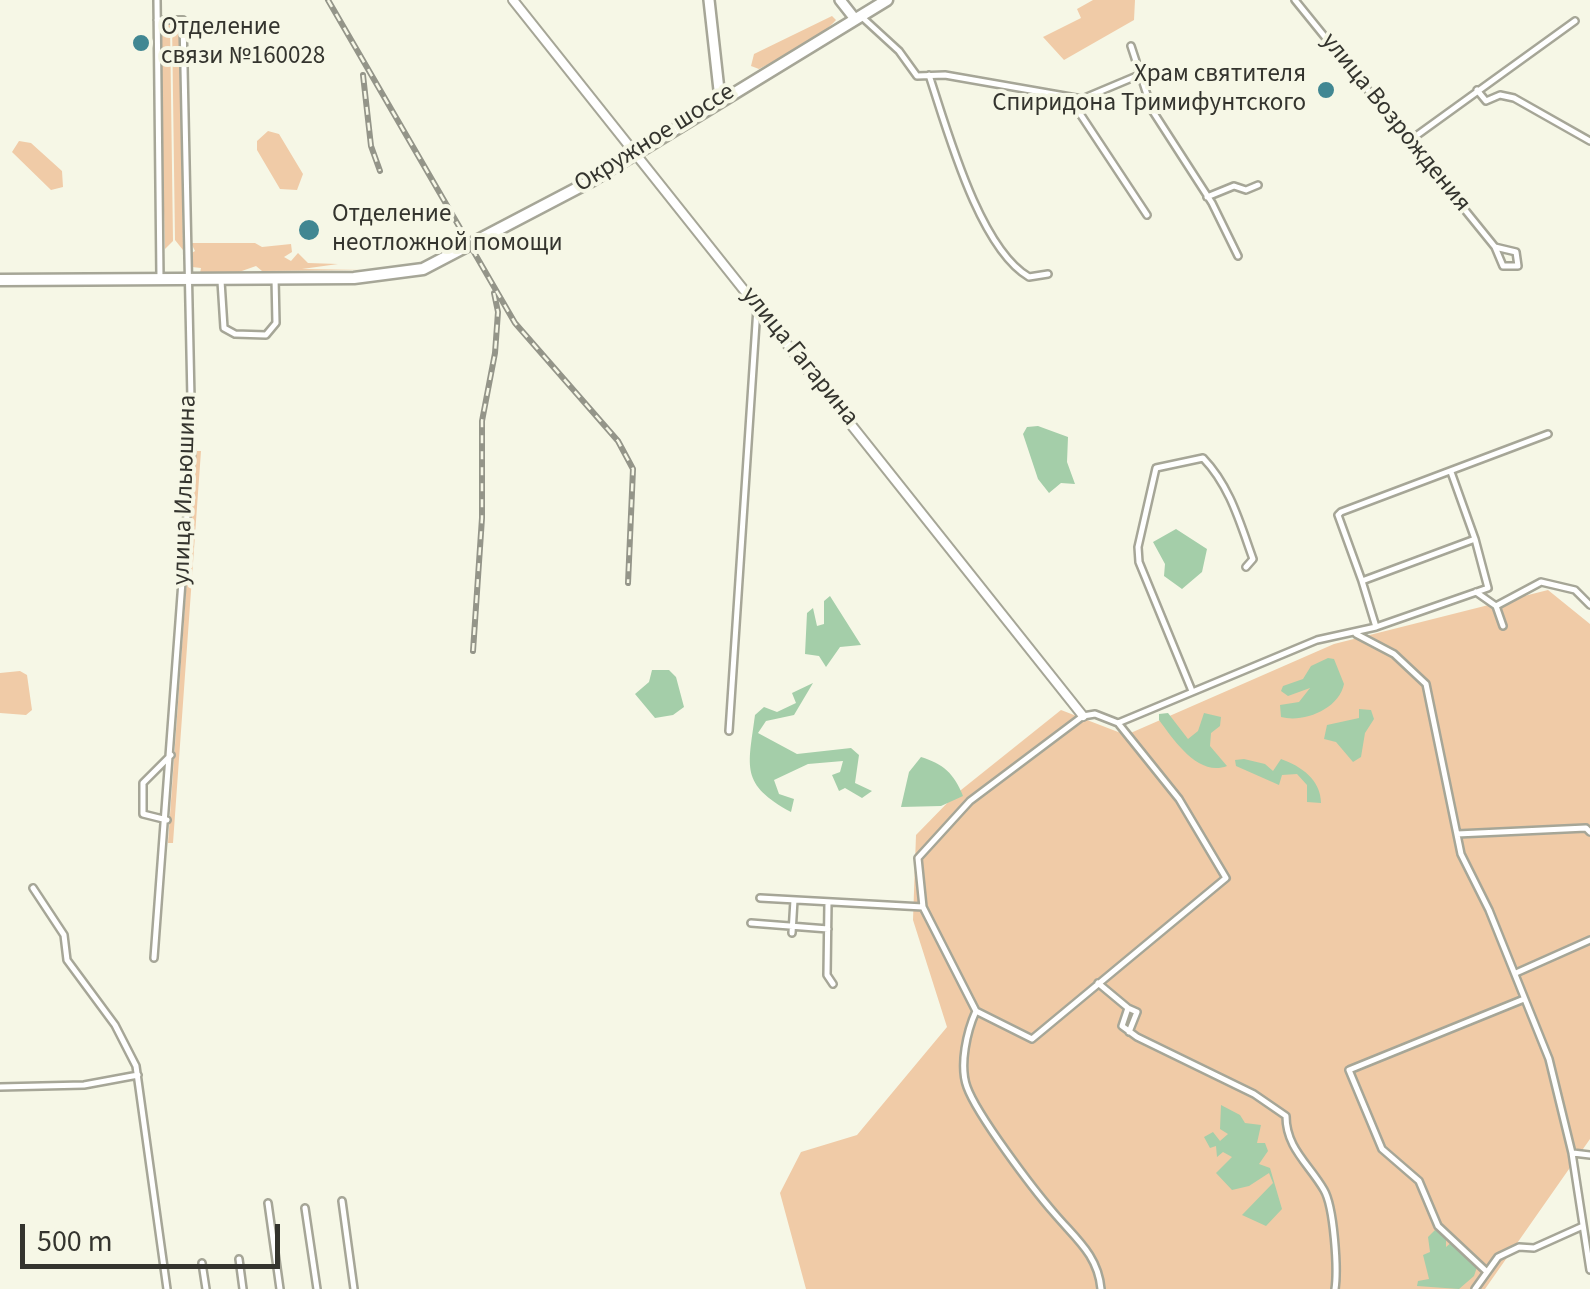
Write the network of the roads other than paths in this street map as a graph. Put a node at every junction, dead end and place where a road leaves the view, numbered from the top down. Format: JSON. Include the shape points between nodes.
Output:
{"nodes":[{"id":1,"x":157,"y":0,"type":"edge"},
{"id":2,"x":513,"y":0,"type":"edge"},
{"id":3,"x":709,"y":0,"type":"edge"},
{"id":4,"x":840,"y":0,"type":"edge"},
{"id":5,"x":887,"y":0,"type":"edge"},
{"id":6,"x":1295,"y":0,"type":"edge"},
{"id":7,"x":858,"y":17,"type":"junction"},
{"id":8,"x":158,"y":20,"type":"junction"},
{"id":9,"x":1575,"y":21,"type":"dead end"},
{"id":10,"x":1131,"y":46,"type":"dead end"},
{"id":11,"x":929,"y":75,"type":"junction"},
{"id":12,"x":1139,"y":75,"type":"junction"},
{"id":13,"x":716,"y":83,"type":"junction"},
{"id":14,"x":1477,"y":90,"type":"junction"},
{"id":15,"x":733,"y":91,"type":"junction"},
{"id":16,"x":1069,"y":97,"type":"junction"},
{"id":17,"x":720,"y":99,"type":"junction"},
{"id":18,"x":1408,"y":140,"type":"junction"},
{"id":19,"x":1590,"y":141,"type":"edge"},
{"id":20,"x":634,"y":155,"type":"junction"},
{"id":21,"x":1258,"y":185,"type":"dead end"},
{"id":22,"x":1207,"y":197,"type":"junction"},
{"id":23,"x":1147,"y":215,"type":"dead end"},
{"id":24,"x":1495,"y":246,"type":"junction"},
{"id":25,"x":1238,"y":256,"type":"dead end"},
{"id":26,"x":1048,"y":274,"type":"dead end"},
{"id":27,"x":160,"y":278,"type":"junction"},
{"id":28,"x":187,"y":278,"type":"junction"},
{"id":29,"x":220,"y":278,"type":"junction"},
{"id":30,"x":276,"y":278,"type":"junction"},
{"id":31,"x":0,"y":280,"type":"edge"},
{"id":32,"x":758,"y":305,"type":"junction"},
{"id":33,"x":1548,"y":434,"type":"dead end"},
{"id":34,"x":1452,"y":472,"type":"junction"},
{"id":35,"x":1475,"y":539,"type":"junction"},
{"id":36,"x":1246,"y":567,"type":"dead end"},
{"id":37,"x":1362,"y":581,"type":"junction"},
{"id":38,"x":1476,"y":592,"type":"junction"},
{"id":39,"x":1590,"y":605,"type":"edge"},
{"id":40,"x":1496,"y":606,"type":"junction"},
{"id":41,"x":1376,"y":626,"type":"junction"},
{"id":42,"x":1503,"y":626,"type":"dead end"},
{"id":43,"x":1354,"y":632,"type":"junction"},
{"id":44,"x":1192,"y":691,"type":"junction"},
{"id":45,"x":1083,"y":716,"type":"junction"},
{"id":46,"x":1118,"y":722,"type":"junction"},
{"id":47,"x":729,"y":730,"type":"dead end"},
{"id":48,"x":171,"y":755,"type":"junction"},
{"id":49,"x":167,"y":820,"type":"junction"},
{"id":50,"x":1590,"y":832,"type":"edge"},
{"id":51,"x":1457,"y":834,"type":"junction"},
{"id":52,"x":34,"y":888,"type":"dead end"},
{"id":53,"x":760,"y":898,"type":"dead end"},
{"id":54,"x":794,"y":900,"type":"junction"},
{"id":55,"x":828,"y":902,"type":"junction"},
{"id":56,"x":924,"y":907,"type":"junction"},
{"id":57,"x":751,"y":922,"type":"dead end"},
{"id":58,"x":828,"y":929,"type":"junction"},
{"id":59,"x":793,"y":930,"type":"junction"},
{"id":60,"x":1590,"y":940,"type":"edge"},
{"id":61,"x":154,"y":958,"type":"dead end"},
{"id":62,"x":1516,"y":973,"type":"junction"},
{"id":63,"x":1098,"y":983,"type":"junction"},
{"id":64,"x":833,"y":984,"type":"dead end"},
{"id":65,"x":1524,"y":999,"type":"junction"},
{"id":66,"x":976,"y":1012,"type":"junction"},
{"id":67,"x":138,"y":1075,"type":"junction"},
{"id":68,"x":0,"y":1087,"type":"edge"},
{"id":69,"x":1572,"y":1152,"type":"junction"},
{"id":70,"x":1590,"y":1155,"type":"edge"},
{"id":71,"x":342,"y":1201,"type":"dead end"},
{"id":72,"x":268,"y":1203,"type":"dead end"},
{"id":73,"x":306,"y":1208,"type":"dead end"},
{"id":74,"x":1583,"y":1226,"type":"junction"},
{"id":75,"x":239,"y":1258,"type":"dead end"},
{"id":76,"x":202,"y":1262,"type":"dead end"},
{"id":77,"x":1590,"y":1270,"type":"edge"},
{"id":78,"x":1486,"y":1271,"type":"junction"},
{"id":79,"x":166,"y":1289,"type":"edge"},
{"id":80,"x":206,"y":1289,"type":"edge"},
{"id":81,"x":243,"y":1289,"type":"edge"},
{"id":82,"x":280,"y":1289,"type":"edge"},
{"id":83,"x":317,"y":1289,"type":"edge"},
{"id":84,"x":354,"y":1289,"type":"edge"},
{"id":85,"x":1101,"y":1289,"type":"edge"},
{"id":86,"x":1335,"y":1289,"type":"edge"},
{"id":87,"x":1475,"y":1289,"type":"edge"}],
"edges":[{"from":1,"to":8,"type":"street"},
{"from":2,"to":20,"type":"street","name":"улица Гагарина"},
{"from":3,"to":13,"type":"main road"},
{"from":4,"to":7,"type":"main road"},
{"from":5,"to":7,"type":"main road","name":"Окружное шоссе"},
{"from":6,"to":18,"type":"street","name":"улица Возрождения"},
{"from":7,"to":11,"type":"street","via":[[917,76]]},
{"from":7,"to":15,"type":"main road","name":"Окружное шоссе"},
{"from":8,"to":27,"type":"street"},
{"from":8,"to":28,"type":"street","name":"улица Ильюшина","via":[[183,20]]},
{"from":9,"to":14,"type":"street"},
{"from":10,"to":12,"type":"street"},
{"from":11,"to":16,"type":"street"},
{"from":11,"to":26,"type":"street","via":[[962,176],[1002,255],[1028,277]]},
{"from":12,"to":16,"type":"street","via":[[1088,99]]},
{"from":12,"to":22,"type":"street","via":[[1168,140]]},
{"from":13,"to":15,"type":"main road"},
{"from":13,"to":17,"type":"main road"},
{"from":14,"to":18,"type":"street"},
{"from":14,"to":19,"type":"street","via":[[1486,101],[1514,98]]},
{"from":15,"to":17,"type":"main road","name":"Окружное шоссе"},
{"from":16,"to":23,"type":"street"},
{"from":17,"to":20,"type":"main road","name":"Окружное шоссе"},
{"from":18,"to":24,"type":"street","name":"улица Возрождения"},
{"from":20,"to":30,"type":"main road","name":"Окружное шоссе","via":[[423,269],[381,277]]},
{"from":20,"to":32,"type":"street","name":"улица Гагарина"},
{"from":21,"to":22,"type":"street"},
{"from":22,"to":25,"type":"street"},
{"from":24,"to":24,"type":"street","name":"улица Возрождения","via":[[1503,266],[1516,267],[1518,253]]},
{"from":27,"to":28,"type":"main road","name":"Окружное шоссе"},
{"from":27,"to":31,"type":"main road","name":"Окружное шоссе"},
{"from":28,"to":29,"type":"main road","name":"Окружное шоссе"},
{"from":28,"to":48,"type":"street","name":"улица Ильюшина","via":[[192,449]]},
{"from":29,"to":30,"type":"main road","name":"Окружное шоссе"},
{"from":29,"to":30,"type":"street","via":[[224,328],[235,334],[266,334],[276,323]]},
{"from":32,"to":45,"type":"street","name":"улица Гагарина"},
{"from":32,"to":47,"type":"street"},
{"from":33,"to":34,"type":"street"},
{"from":34,"to":35,"type":"street"},
{"from":34,"to":37,"type":"street","via":[[1338,515]]},
{"from":35,"to":37,"type":"street"},
{"from":35,"to":38,"type":"street","via":[[1488,588]]},
{"from":36,"to":44,"type":"street","via":[[1252,559],[1229,492],[1204,458],[1156,468],[1139,562]]},
{"from":37,"to":41,"type":"street"},
{"from":38,"to":40,"type":"street"},
{"from":38,"to":41,"type":"street"},
{"from":39,"to":40,"type":"street","via":[[1576,590],[1541,582]]},
{"from":40,"to":42,"type":"street"},
{"from":41,"to":43,"type":"street"},
{"from":43,"to":44,"type":"street","via":[[1317,640]]},
{"from":43,"to":51,"type":"street","via":[[1394,654],[1426,684]]},
{"from":44,"to":46,"type":"street"},
{"from":45,"to":46,"type":"street"},
{"from":45,"to":56,"type":"street","via":[[936,834],[918,858]]},
{"from":46,"to":63,"type":"street","via":[[1170,785],[1226,878]]},
{"from":48,"to":49,"type":"street","name":"улица Ильюшина"},
{"from":48,"to":49,"type":"street","via":[[146,777],[143,794],[146,816]]},
{"from":49,"to":61,"type":"street","name":"улица Ильюшина"},
{"from":50,"to":51,"type":"street"},
{"from":51,"to":62,"type":"street"},
{"from":52,"to":67,"type":"street","via":[[64,935],[67,960],[115,1026]]},
{"from":53,"to":54,"type":"street"},
{"from":54,"to":55,"type":"street"},
{"from":54,"to":59,"type":"street"},
{"from":55,"to":56,"type":"street"},
{"from":55,"to":58,"type":"street"},
{"from":56,"to":66,"type":"street"},
{"from":57,"to":59,"type":"street"},
{"from":58,"to":59,"type":"street"},
{"from":58,"to":64,"type":"street","via":[[827,976]]},
{"from":60,"to":62,"type":"street"},
{"from":62,"to":65,"type":"street"},
{"from":63,"to":66,"type":"street","via":[[1032,1040]]},
{"from":63,"to":86,"type":"street","via":[[1136,1012],[1129,1032],[1286,1116],[1286,1135],[1330,1206]]},
{"from":65,"to":69,"type":"street"},
{"from":65,"to":78,"type":"street","via":[[1350,1070],[1382,1149],[1418,1181],[1438,1226]]},
{"from":66,"to":85,"type":"street","via":[[966,1054],[968,1089],[1039,1195],[1099,1266]]},
{"from":67,"to":68,"type":"street","via":[[84,1085]]},
{"from":67,"to":79,"type":"street"},
{"from":69,"to":70,"type":"street"},
{"from":69,"to":74,"type":"street"},
{"from":71,"to":84,"type":"street"},
{"from":72,"to":82,"type":"street"},
{"from":73,"to":83,"type":"street"},
{"from":74,"to":77,"type":"street"},
{"from":74,"to":78,"type":"street","via":[[1507,1252]]},
{"from":75,"to":81,"type":"street"},
{"from":76,"to":80,"type":"street"},
{"from":78,"to":87,"type":"street"}]}
